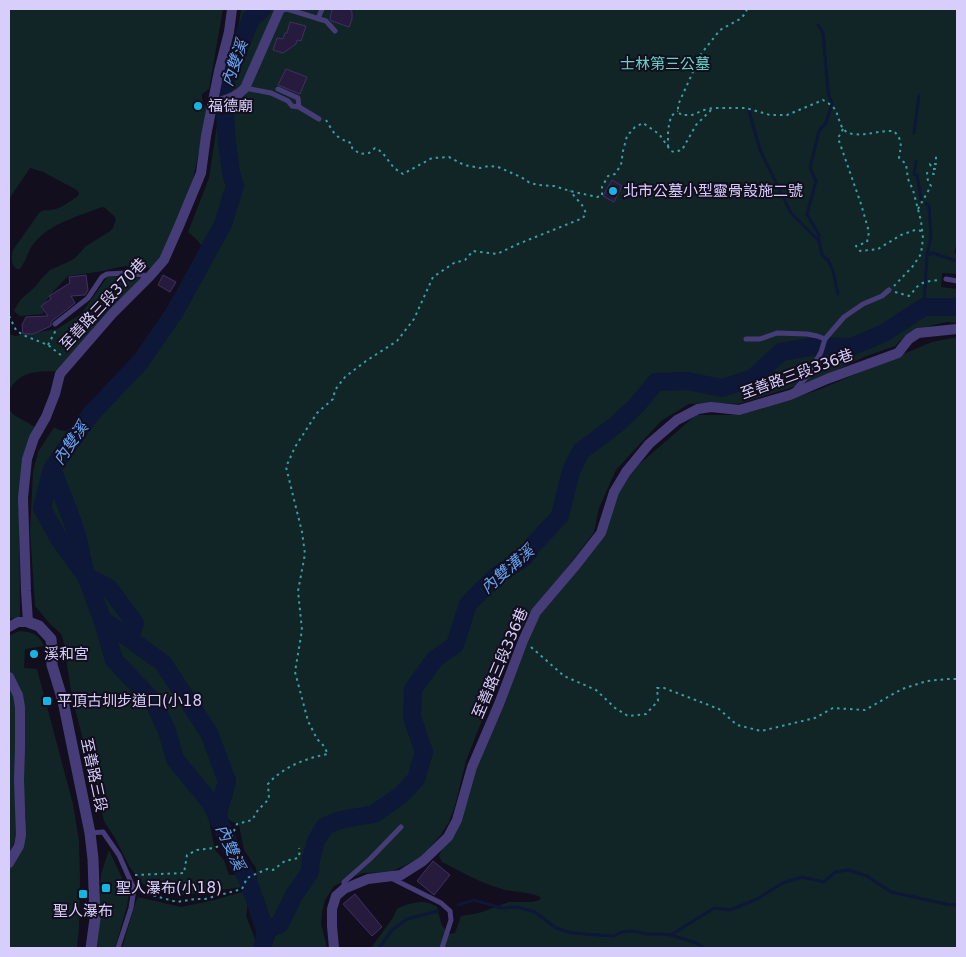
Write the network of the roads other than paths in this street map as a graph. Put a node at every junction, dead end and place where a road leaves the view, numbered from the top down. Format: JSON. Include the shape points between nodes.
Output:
{"nodes":[{"id":1,"x":232,"y":9,"type":"edge"},
{"id":2,"x":322,"y":9,"type":"edge"},
{"id":3,"x":279,"y":11,"type":"joint"},
{"id":4,"x":318,"y":19,"type":"junction"},
{"id":5,"x":335,"y":31,"type":"dead end"},
{"id":6,"x":245,"y":88,"type":"junction"},
{"id":7,"x":278,"y":88,"type":"dead end"},
{"id":8,"x":212,"y":105,"type":"junction"},
{"id":9,"x":299,"y":107,"type":"junction"},
{"id":10,"x":319,"y":119,"type":"road end"},
{"id":11,"x":150,"y":276,"type":"junction"},
{"id":12,"x":946,"y":279,"type":"road end"},
{"id":13,"x":957,"y":281,"type":"edge"},
{"id":14,"x":889,"y":290,"type":"road end"},
{"id":15,"x":55,"y":324,"type":"road end"},
{"id":16,"x":957,"y":329,"type":"edge"},
{"id":17,"x":746,"y":339,"type":"dead end"},
{"id":18,"x":825,"y":339,"type":"junction"},
{"id":19,"x":790,"y":395,"type":"junction"},
{"id":20,"x":28,"y":622,"type":"junction"},
{"id":21,"x":9,"y":626,"type":"edge"},
{"id":22,"x":9,"y":676,"type":"edge"},
{"id":23,"x":401,"y":827,"type":"dead end"},
{"id":24,"x":90,"y":832,"type":"junction"},
{"id":25,"x":9,"y":863,"type":"edge"},
{"id":26,"x":388,"y":877,"type":"junction"},
{"id":27,"x":344,"y":889,"type":"junction"},
{"id":28,"x":91,"y":948,"type":"edge"},
{"id":29,"x":118,"y":948,"type":"edge"},
{"id":30,"x":334,"y":948,"type":"edge"},
{"id":31,"x":442,"y":948,"type":"edge"}],
"edges":[{"from":1,"to":8,"type":"street","name":"至善路三段370巷"},
{"from":2,"to":4,"type":"lane"},
{"from":3,"to":4,"type":"lane","via":[[287,9]]},
{"from":3,"to":6,"type":"street"},
{"from":4,"to":5,"type":"lane","via":[[326,21]]},
{"from":6,"to":8,"type":"street","via":[[240,94]]},
{"from":6,"to":9,"type":"lane","via":[[270,92]]},
{"from":7,"to":9,"type":"lane","via":[[298,98]]},
{"from":8,"to":11,"type":"street","name":"至善路三段370巷","via":[[200,173],[164,260]]},
{"from":9,"to":10,"type":"lane"},
{"from":11,"to":15,"type":"lane","via":[[107,274],[88,298]]},
{"from":11,"to":20,"type":"street","name":"至善路三段370巷","via":[[60,374],[46,417],[34,438],[27,458],[23,498]]},
{"from":12,"to":13,"type":"lane"},
{"from":14,"to":18,"type":"lane","via":[[844,317]]},
{"from":16,"to":19,"type":"street","name":"至善路三段336巷","via":[[918,333],[898,353]]},
{"from":17,"to":18,"type":"lane","via":[[760,339],[777,333],[807,334]]},
{"from":18,"to":19,"type":"lane","via":[[809,374]]},
{"from":19,"to":26,"type":"street","name":"至善路三段336巷","via":[[739,410],[698,409],[677,420],[649,444],[614,492],[601,533],[536,612],[472,767],[457,820],[448,837],[423,862],[401,875]]},
{"from":20,"to":21,"type":"street"},
{"from":20,"to":24,"type":"street","name":"至善路三段","via":[[39,626],[51,640],[52,665]]},
{"from":22,"to":25,"type":"street","via":[[20,707],[21,828],[19,846]]},
{"from":23,"to":27,"type":"lane","via":[[344,882]]},
{"from":24,"to":28,"type":"street","name":"至善路三段","via":[[95,919]]},
{"from":24,"to":29,"type":"lane","via":[[103,832],[119,855],[134,889]]},
{"from":26,"to":27,"type":"street","name":"至善路三段336巷","via":[[368,878]]},
{"from":26,"to":31,"type":"lane","via":[[441,903],[450,911],[451,920]]},
{"from":27,"to":30,"type":"street","via":[[336,896],[332,909]]}]}
